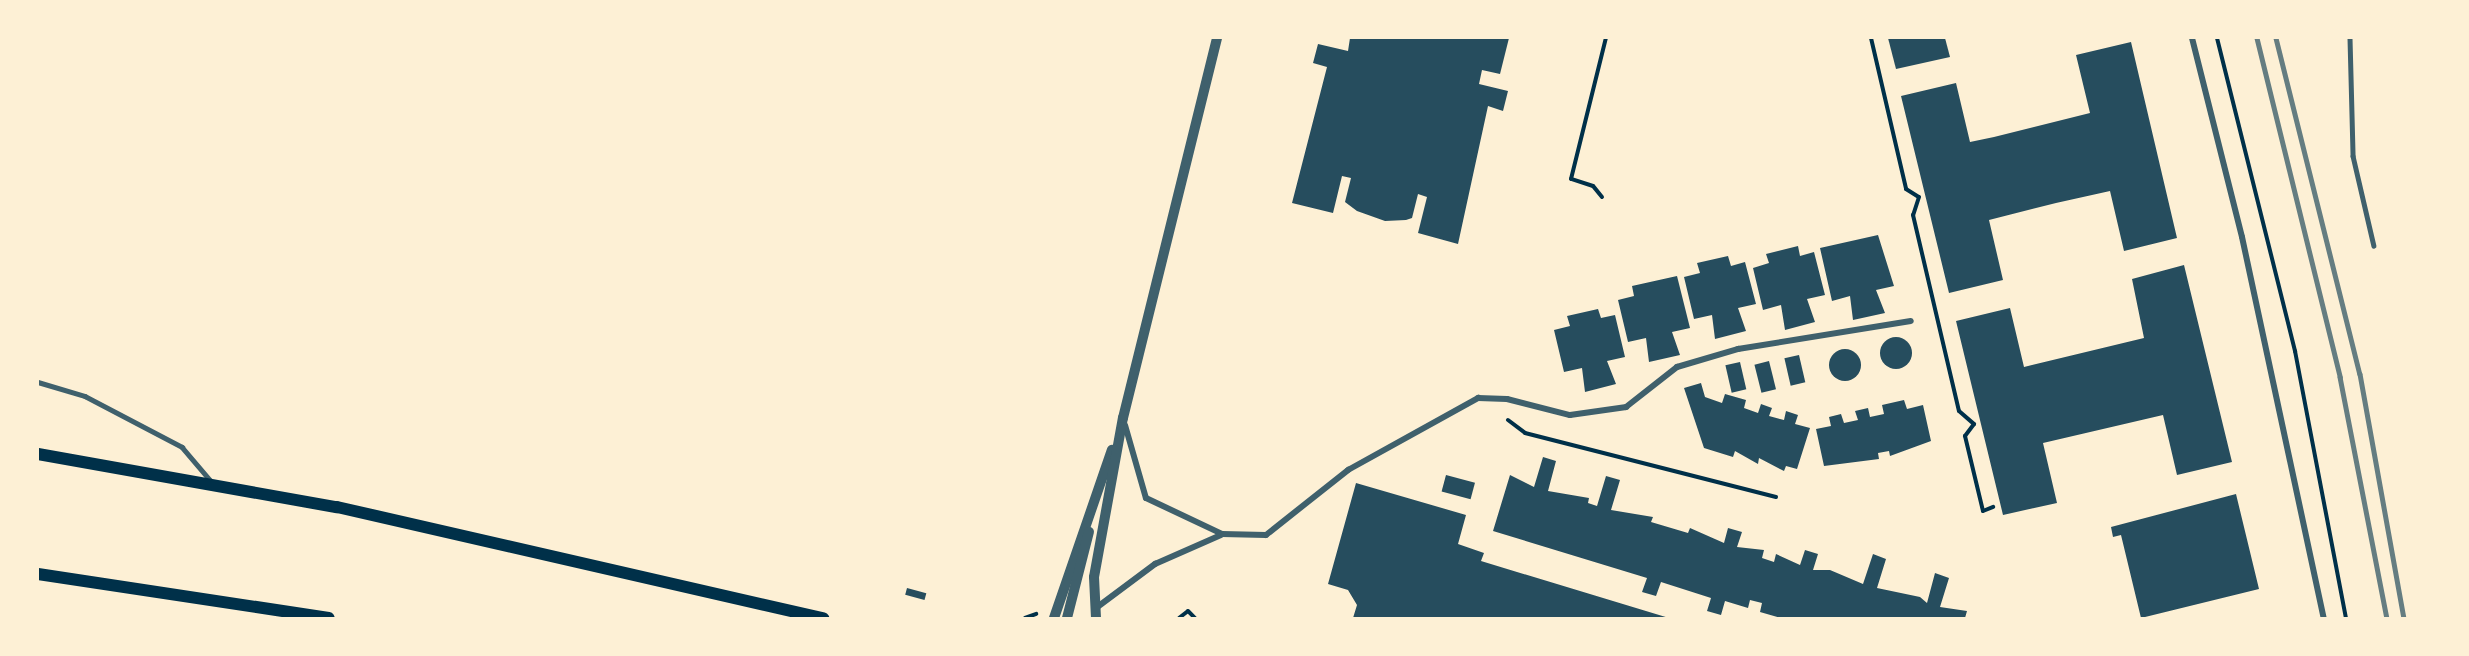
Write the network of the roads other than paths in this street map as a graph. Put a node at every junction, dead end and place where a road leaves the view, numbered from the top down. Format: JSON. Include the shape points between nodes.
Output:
{"nodes":[{"id":1,"x":1217,"y":38,"type":"edge"},
{"id":2,"x":2192,"y":38,"type":"edge"},
{"id":3,"x":2350,"y":38,"type":"edge"},
{"id":4,"x":2374,"y":246,"type":"dead end"},
{"id":5,"x":1911,"y":321,"type":"dead end"},
{"id":6,"x":38,"y":382,"type":"edge"},
{"id":7,"x":1123,"y":418,"type":"junction"},
{"id":8,"x":38,"y":454,"type":"edge"},
{"id":9,"x":212,"y":483,"type":"junction"},
{"id":10,"x":1091,"y":511,"type":"junction"},
{"id":11,"x":1222,"y":534,"type":"junction"},
{"id":12,"x":38,"y":574,"type":"edge"},
{"id":13,"x":1096,"y":613,"type":"edge"},
{"id":14,"x":328,"y":618,"type":"edge"},
{"id":15,"x":823,"y":618,"type":"edge"},
{"id":16,"x":1054,"y":618,"type":"edge"},
{"id":17,"x":1067,"y":618,"type":"edge"},
{"id":18,"x":2324,"y":618,"type":"edge"}],
"edges":[{"from":1,"to":7,"type":"street"},
{"from":2,"to":18,"type":"street","via":[[2242,237]]},
{"from":3,"to":4,"type":"lane","via":[[2353,156]]},
{"from":5,"to":11,"type":"street","via":[[1738,349],[1677,367],[1626,407],[1570,415],[1478,398],[1356,464],[1304,501],[1273,531]]},
{"from":6,"to":9,"type":"lane","via":[[85,396],[182,447]]},
{"from":7,"to":10,"type":"street"},
{"from":7,"to":11,"type":"street","via":[[1146,498]]},
{"from":7,"to":13,"type":"street","via":[[1094,577]]},
{"from":8,"to":9,"type":"main road"},
{"from":9,"to":15,"type":"main road","via":[[337,507]]},
{"from":10,"to":16,"type":"street"},
{"from":10,"to":17,"type":"street"},
{"from":11,"to":13,"type":"street","via":[[1155,564]]},
{"from":12,"to":14,"type":"main road"}]}
